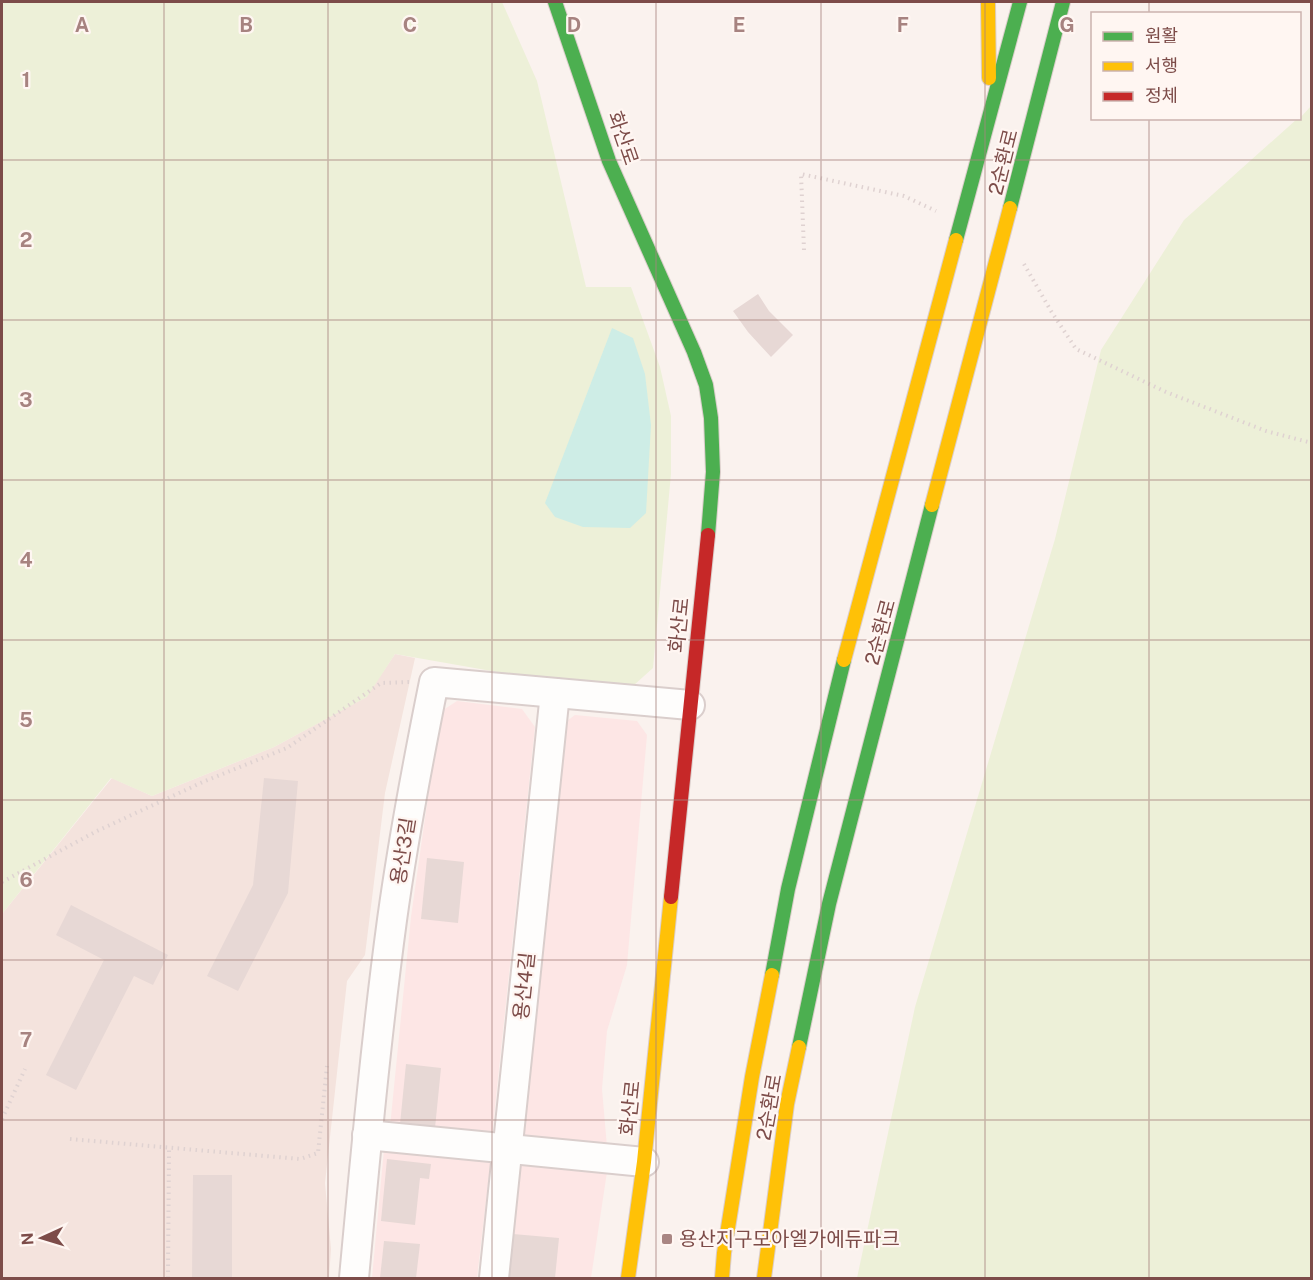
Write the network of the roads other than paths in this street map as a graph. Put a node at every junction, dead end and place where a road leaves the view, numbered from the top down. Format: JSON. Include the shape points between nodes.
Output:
{"nodes":[{"id":1,"x":555,"y":2,"type":"edge"},
{"id":2,"x":988,"y":2,"type":"edge"},
{"id":3,"x":1020,"y":2,"type":"edge"},
{"id":4,"x":1064,"y":2,"type":"edge"},
{"id":5,"x":990,"y":120,"type":"junction"},
{"id":6,"x":555,"y":693,"type":"junction"},
{"id":7,"x":690,"y":705,"type":"junction"},
{"id":8,"x":367,"y":1135,"type":"junction"},
{"id":9,"x":507,"y":1148,"type":"junction"},
{"id":10,"x":644,"y":1162,"type":"junction"},
{"id":11,"x":354,"y":1278,"type":"edge"},
{"id":12,"x":494,"y":1278,"type":"edge"},
{"id":13,"x":628,"y":1278,"type":"edge"},
{"id":14,"x":722,"y":1278,"type":"edge"},
{"id":15,"x":764,"y":1278,"type":"edge"}],
"edges":[{"from":1,"to":7,"type":"main road","name":"화산로","via":[[609,160],[706,385],[713,472]]},
{"from":2,"to":5,"type":"main road"},
{"from":3,"to":5,"type":"main road","name":"2순환로"},
{"from":4,"to":15,"type":"main road","name":"2순환로","via":[[829,904],[787,1104]]},
{"from":5,"to":14,"type":"main road","name":"2순환로","via":[[838,681],[788,889],[752,1077]]},
{"from":6,"to":7,"type":"street"},
{"from":6,"to":8,"type":"street","name":"용산3길","via":[[434,682],[392,920]]},
{"from":6,"to":9,"type":"street","name":"용산4길"},
{"from":7,"to":10,"type":"main road","name":"화산로"},
{"from":8,"to":9,"type":"street"},
{"from":8,"to":11,"type":"street","name":"용산3길"},
{"from":9,"to":10,"type":"street"},
{"from":9,"to":12,"type":"street","name":"용산4길"},
{"from":10,"to":13,"type":"main road","name":"화산로"}]}
